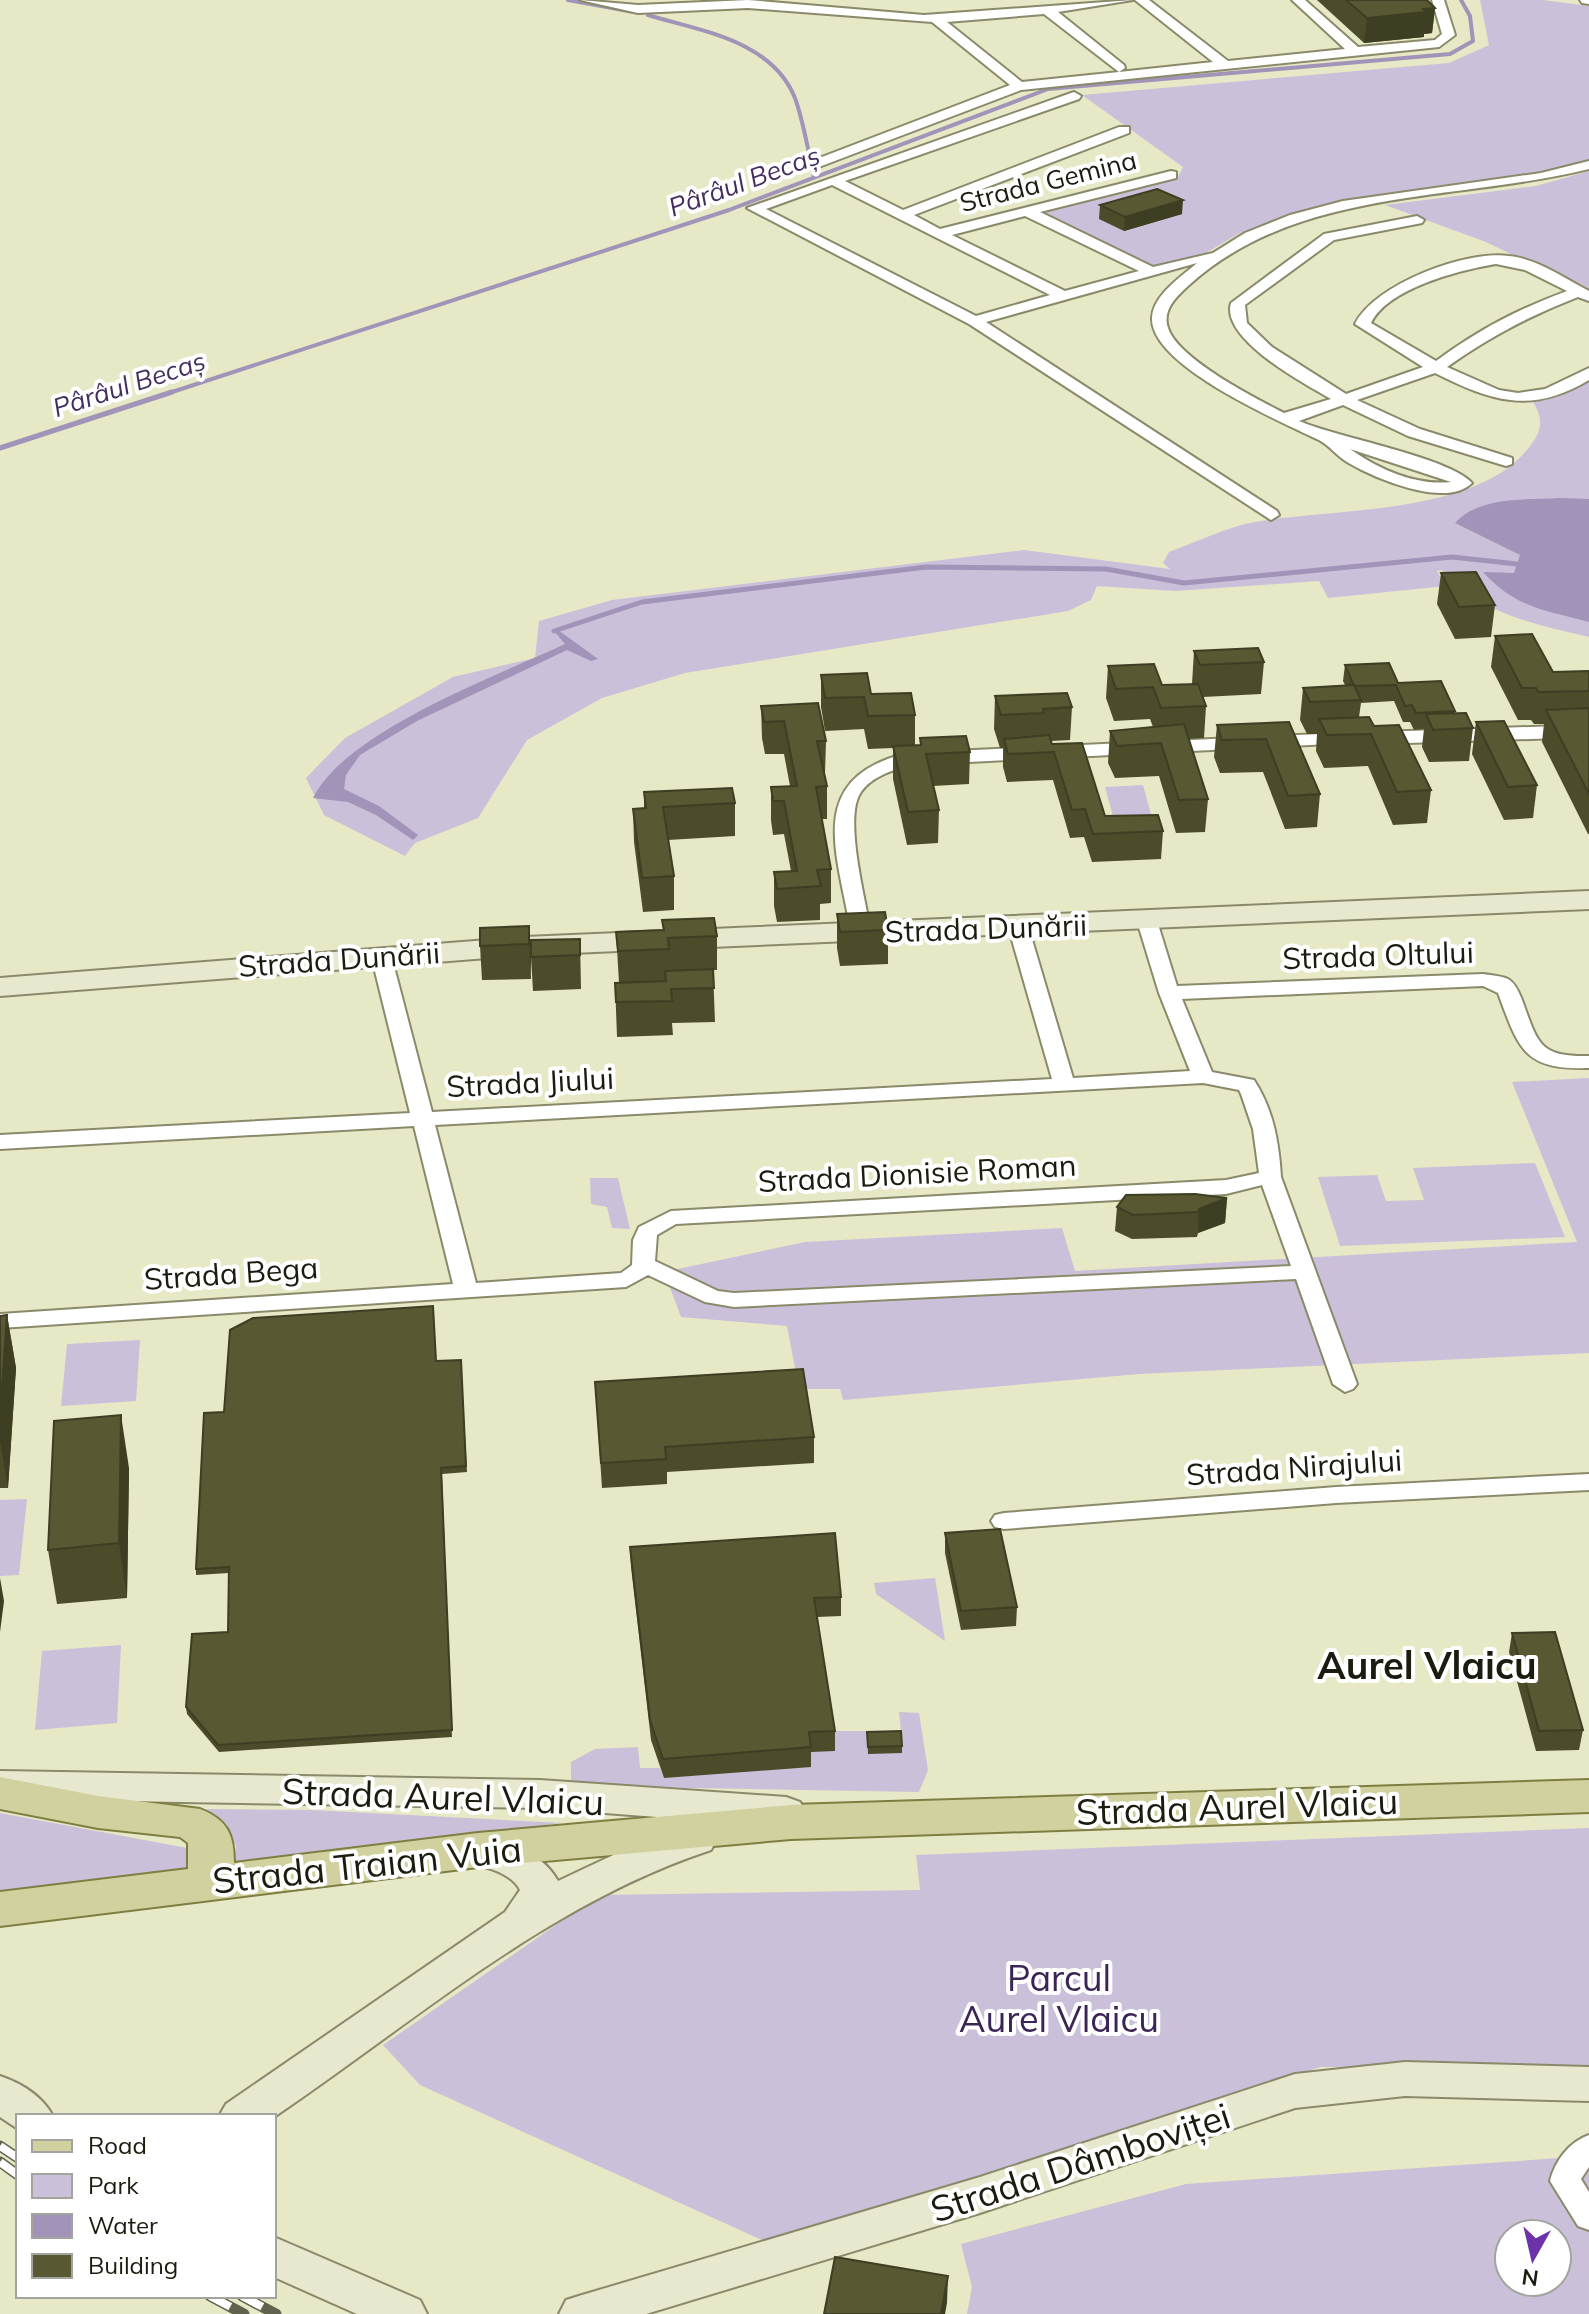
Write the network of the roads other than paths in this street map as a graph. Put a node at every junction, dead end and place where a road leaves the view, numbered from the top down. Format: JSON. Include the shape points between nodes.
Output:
{"nodes":[{"id":1,"x":586,"y":0,"type":"edge"},
{"id":2,"x":1127,"y":0,"type":"edge"},
{"id":3,"x":1141,"y":0,"type":"edge"},
{"id":4,"x":1298,"y":0,"type":"edge"},
{"id":5,"x":1438,"y":0,"type":"edge"},
{"id":6,"x":1103,"y":1,"type":"edge"},
{"id":7,"x":1053,"y":8,"type":"junction"},
{"id":8,"x":936,"y":19,"type":"junction"},
{"id":9,"x":1356,"y":52,"type":"junction"},
{"id":10,"x":1225,"y":65,"type":"junction"},
{"id":11,"x":1125,"y":67,"type":"dead end"},
{"id":12,"x":1019,"y":86,"type":"junction"},
{"id":13,"x":1074,"y":96,"type":"dead end"},
{"id":14,"x":1124,"y":130,"type":"dead end"},
{"id":15,"x":819,"y":163,"type":"dead end"},
{"id":16,"x":1589,"y":165,"type":"edge"},
{"id":17,"x":1171,"y":175,"type":"dead end"},
{"id":18,"x":834,"y":181,"type":"junction"},
{"id":19,"x":1026,"y":211,"type":"junction"},
{"id":20,"x":902,"y":215,"type":"junction"},
{"id":21,"x":1417,"y":220,"type":"dead end"},
{"id":22,"x":937,"y":234,"type":"junction"},
{"id":23,"x":1225,"y":250,"type":"junction"},
{"id":24,"x":1153,"y":272,"type":"junction"},
{"id":25,"x":1584,"y":294,"type":"edge"},
{"id":26,"x":1065,"y":297,"type":"junction"},
{"id":27,"x":974,"y":321,"type":"junction"},
{"id":28,"x":1438,"y":367,"type":"junction"},
{"id":29,"x":1589,"y":373,"type":"edge"},
{"id":30,"x":1347,"y":402,"type":"junction"},
{"id":31,"x":1286,"y":420,"type":"junction"},
{"id":32,"x":1327,"y":437,"type":"junction"},
{"id":33,"x":1506,"y":461,"type":"dead end"},
{"id":34,"x":1271,"y":515,"type":"dead end"},
{"id":35,"x":1589,"y":731,"type":"edge"},
{"id":36,"x":1589,"y":900,"type":"edge"},
{"id":37,"x":1147,"y":921,"type":"junction"},
{"id":38,"x":1018,"y":926,"type":"junction"},
{"id":39,"x":861,"y":933,"type":"junction"},
{"id":40,"x":381,"y":955,"type":"junction"},
{"id":41,"x":0,"y":987,"type":"edge"},
{"id":42,"x":1169,"y":993,"type":"junction"},
{"id":43,"x":1589,"y":1062,"type":"edge"},
{"id":44,"x":1203,"y":1077,"type":"junction"},
{"id":45,"x":1064,"y":1085,"type":"junction"},
{"id":46,"x":422,"y":1118,"type":"junction"},
{"id":47,"x":0,"y":1142,"type":"edge"},
{"id":48,"x":1270,"y":1177,"type":"junction"},
{"id":49,"x":645,"y":1265,"type":"junction"},
{"id":50,"x":1304,"y":1272,"type":"junction"},
{"id":51,"x":466,"y":1289,"type":"junction"},
{"id":52,"x":0,"y":1321,"type":"edge"},
{"id":53,"x":1345,"y":1384,"type":"dead end"},
{"id":54,"x":1589,"y":1482,"type":"edge"},
{"id":55,"x":1004,"y":1521,"type":"dead end"},
{"id":56,"x":0,"y":1785,"type":"edge"},
{"id":57,"x":0,"y":1793,"type":"edge"},
{"id":58,"x":1589,"y":1796,"type":"edge"},
{"id":59,"x":885,"y":1819,"type":"junction"},
{"id":60,"x":735,"y":1828,"type":"junction"},
{"id":61,"x":478,"y":1850,"type":"junction"},
{"id":62,"x":211,"y":1881,"type":"junction"},
{"id":63,"x":7,"y":1908,"type":"edge"},
{"id":64,"x":519,"y":1923,"type":"junction"},
{"id":65,"x":1589,"y":2084,"type":"edge"},
{"id":66,"x":0,"y":2093,"type":"edge"},
{"id":67,"x":28,"y":2114,"type":"edge"},
{"id":68,"x":244,"y":2114,"type":"edge"},
{"id":69,"x":1589,"y":2147,"type":"edge"},
{"id":70,"x":1589,"y":2217,"type":"edge"},
{"id":71,"x":276,"y":2257,"type":"edge"},
{"id":72,"x":404,"y":2314,"type":"edge"},
{"id":73,"x":582,"y":2314,"type":"edge"}],
"edges":[{"from":1,"to":8,"type":"street","via":[[638,9],[748,4]]},
{"from":2,"to":6,"type":"street"},
{"from":3,"to":10,"type":"street"},
{"from":4,"to":9,"type":"street"},
{"from":5,"to":9,"type":"street","via":[[1449,34],[1446,40]]},
{"from":6,"to":7,"type":"street"},
{"from":7,"to":8,"type":"street"},
{"from":7,"to":11,"type":"street"},
{"from":8,"to":12,"type":"street"},
{"from":9,"to":10,"type":"street"},
{"from":10,"to":12,"type":"street"},
{"from":12,"to":15,"type":"street"},
{"from":13,"to":18,"type":"street"},
{"from":14,"to":20,"type":"street"},
{"from":16,"to":23,"type":"street","via":[[1524,182],[1313,211]]},
{"from":17,"to":19,"type":"street","name":"Strada Gemina"},
{"from":18,"to":20,"type":"street"},
{"from":18,"to":27,"type":"street","via":[[754,208]]},
{"from":19,"to":22,"type":"street","name":"Strada Gemina"},
{"from":19,"to":24,"type":"street"},
{"from":20,"to":22,"type":"street"},
{"from":21,"to":30,"type":"street","via":[[1329,237],[1277,272],[1235,310],[1253,339]]},
{"from":22,"to":26,"type":"street"},
{"from":23,"to":24,"type":"street"},
{"from":23,"to":31,"type":"street","via":[[1163,302],[1158,323],[1163,338],[1230,390]]},
{"from":24,"to":26,"type":"street"},
{"from":25,"to":28,"type":"street","via":[[1517,315]]},
{"from":25,"to":28,"type":"street","via":[[1524,263],[1493,259],[1427,275],[1363,318],[1370,329]]},
{"from":26,"to":27,"type":"street"},
{"from":27,"to":34,"type":"street"},
{"from":28,"to":29,"type":"street","via":[[1508,397],[1561,389]]},
{"from":28,"to":30,"type":"street"},
{"from":30,"to":31,"type":"street"},
{"from":30,"to":33,"type":"street","via":[[1387,422]]},
{"from":31,"to":32,"type":"street"},
{"from":32,"to":32,"type":"street","via":[[1464,480],[1464,483],[1436,489],[1375,471],[1333,447]]},
{"from":35,"to":39,"type":"street","via":[[907,759],[864,778],[845,804]]},
{"from":36,"to":37,"type":"street","name":"Strada Dunării"},
{"from":37,"to":38,"type":"street","name":"Strada Dunării"},
{"from":37,"to":42,"type":"street"},
{"from":38,"to":39,"type":"street","name":"Strada Dunării"},
{"from":38,"to":45,"type":"street"},
{"from":39,"to":40,"type":"street","name":"Strada Dunării"},
{"from":40,"to":41,"type":"street","name":"Strada Dunării"},
{"from":40,"to":46,"type":"street"},
{"from":42,"to":43,"type":"street","name":"Strada Oltului","via":[[1483,980],[1508,991],[1532,1052],[1545,1061]]},
{"from":42,"to":44,"type":"street"},
{"from":44,"to":45,"type":"street","name":"Strada Jiului"},
{"from":44,"to":48,"type":"street","via":[[1239,1081],[1250,1090],[1270,1159]]},
{"from":45,"to":46,"type":"street","name":"Strada Jiului"},
{"from":46,"to":47,"type":"street","name":"Strada Jiului"},
{"from":46,"to":51,"type":"street"},
{"from":48,"to":49,"type":"street","name":"Strada Dionisie Roman","via":[[1226,1187],[671,1218],[647,1232]]},
{"from":48,"to":50,"type":"street"},
{"from":49,"to":50,"type":"street","via":[[713,1297],[734,1300]]},
{"from":49,"to":51,"type":"street","via":[[626,1280]]},
{"from":50,"to":53,"type":"street"},
{"from":51,"to":52,"type":"street","name":"Strada Bega"},
{"from":54,"to":55,"type":"street","name":"Strada Nirajului"},
{"from":56,"to":59,"type":"street","name":"Strada Aurel Vlaicu","via":[[540,1794]]},
{"from":57,"to":62,"type":"main road","via":[[193,1824],[211,1838]]},
{"from":58,"to":59,"type":"main road","name":"Strada Aurel Vlaicu"},
{"from":59,"to":60,"type":"main road","name":"Strada Aurel Vlaicu"},
{"from":60,"to":61,"type":"main road","name":"Strada Traian Vuia"},
{"from":60,"to":64,"type":"street","via":[[615,1867]]},
{"from":61,"to":62,"type":"main road","name":"Strada Traian Vuia"},
{"from":61,"to":64,"type":"street","via":[[523,1866],[539,1880],[541,1891]]},
{"from":62,"to":63,"type":"main road","name":"Strada Traian Vuia"},
{"from":64,"to":68,"type":"street"},
{"from":65,"to":73,"type":"street","name":"Strada Dâmboviței","via":[[1395,2079],[1295,2091],[980,2195]]},
{"from":66,"to":67,"type":"street"},
{"from":69,"to":70,"type":"street","via":[[1568,2169],[1565,2181]]},
{"from":71,"to":72,"type":"street"}]}
